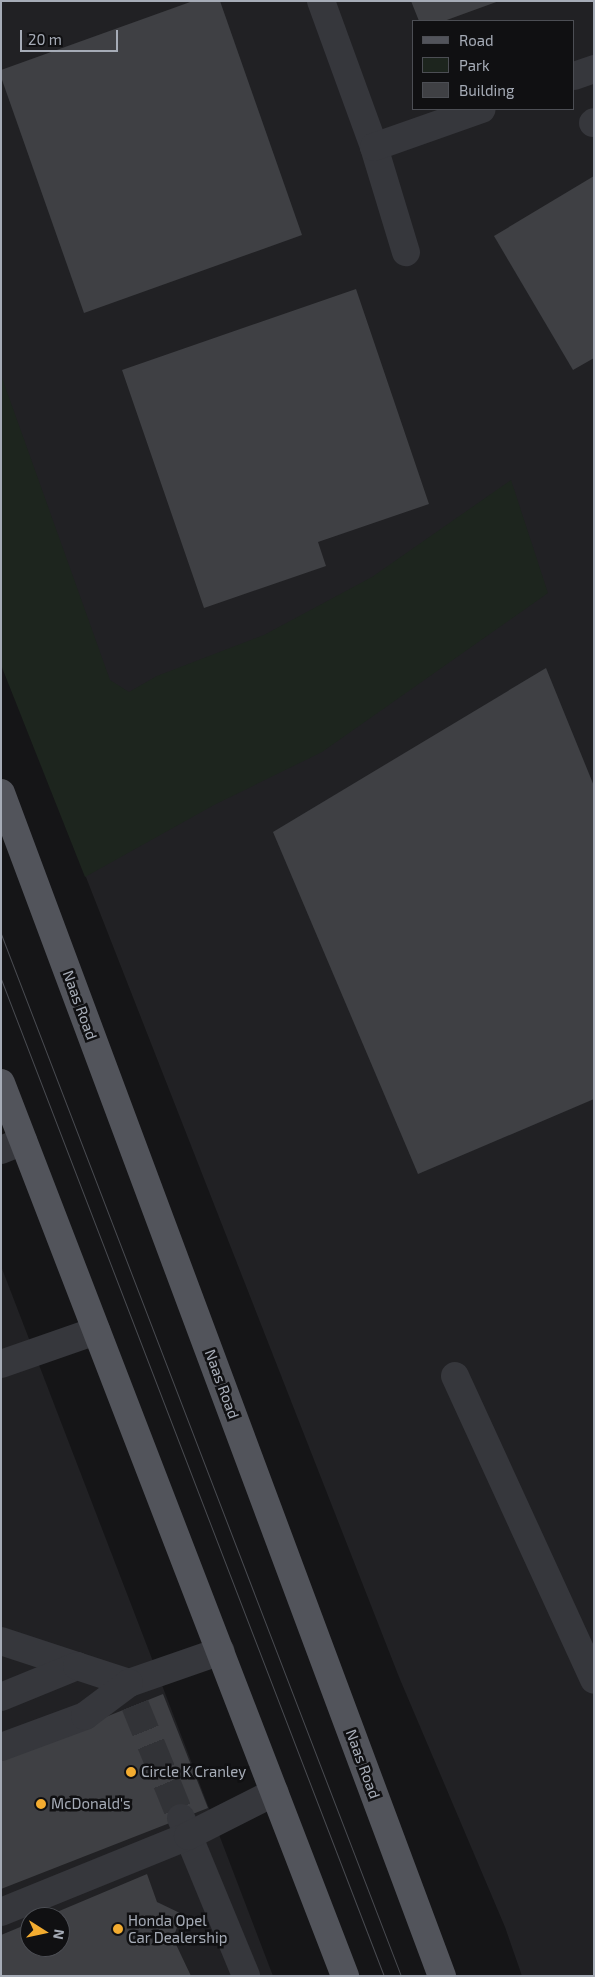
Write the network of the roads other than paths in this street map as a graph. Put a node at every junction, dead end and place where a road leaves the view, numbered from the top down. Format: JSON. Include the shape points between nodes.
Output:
{"nodes":[{"id":1,"x":321,"y":1,"type":"edge"},
{"id":2,"x":594,"y":69,"type":"edge"},
{"id":3,"x":575,"y":76,"type":"edge"},
{"id":4,"x":479,"y":110,"type":"edge"},
{"id":5,"x":374,"y":147,"type":"junction"},
{"id":6,"x":406,"y":252,"type":"dead end"},
{"id":7,"x":1,"y":793,"type":"edge"},
{"id":8,"x":1,"y":1083,"type":"edge"},
{"id":9,"x":12,"y":1146,"type":"edge"},
{"id":10,"x":96,"y":1331,"type":"junction"},
{"id":11,"x":1,"y":1364,"type":"edge"},
{"id":12,"x":454,"y":1376,"type":"dead end"},
{"id":13,"x":2,"y":1640,"type":"edge"},
{"id":14,"x":221,"y":1651,"type":"junction"},
{"id":15,"x":77,"y":1666,"type":"junction"},
{"id":16,"x":594,"y":1680,"type":"edge"},
{"id":17,"x":132,"y":1694,"type":"junction"},
{"id":18,"x":1,"y":1697,"type":"edge"},
{"id":19,"x":1,"y":1748,"type":"edge"},
{"id":20,"x":275,"y":1792,"type":"junction"},
{"id":21,"x":184,"y":1827,"type":"junction"},
{"id":22,"x":1,"y":1912,"type":"edge"},
{"id":23,"x":246,"y":1976,"type":"edge"},
{"id":24,"x":345,"y":1976,"type":"edge"},
{"id":25,"x":442,"y":1976,"type":"edge"}],
"edges":[{"from":1,"to":5,"type":"street"},
{"from":2,"to":3,"type":"street"},
{"from":4,"to":5,"type":"street"},
{"from":5,"to":6,"type":"street"},
{"from":7,"to":25,"type":"main road","name":"Naas Road"},
{"from":8,"to":9,"type":"main road"},
{"from":9,"to":10,"type":"main road"},
{"from":10,"to":11,"type":"street"},
{"from":10,"to":14,"type":"main road"},
{"from":12,"to":16,"type":"street"},
{"from":13,"to":15,"type":"street"},
{"from":14,"to":17,"type":"street"},
{"from":14,"to":20,"type":"main road"},
{"from":15,"to":17,"type":"street"},
{"from":15,"to":18,"type":"street"},
{"from":17,"to":19,"type":"street"},
{"from":20,"to":21,"type":"street"},
{"from":20,"to":24,"type":"main road"},
{"from":21,"to":22,"type":"street"},
{"from":21,"to":23,"type":"street"}]}
